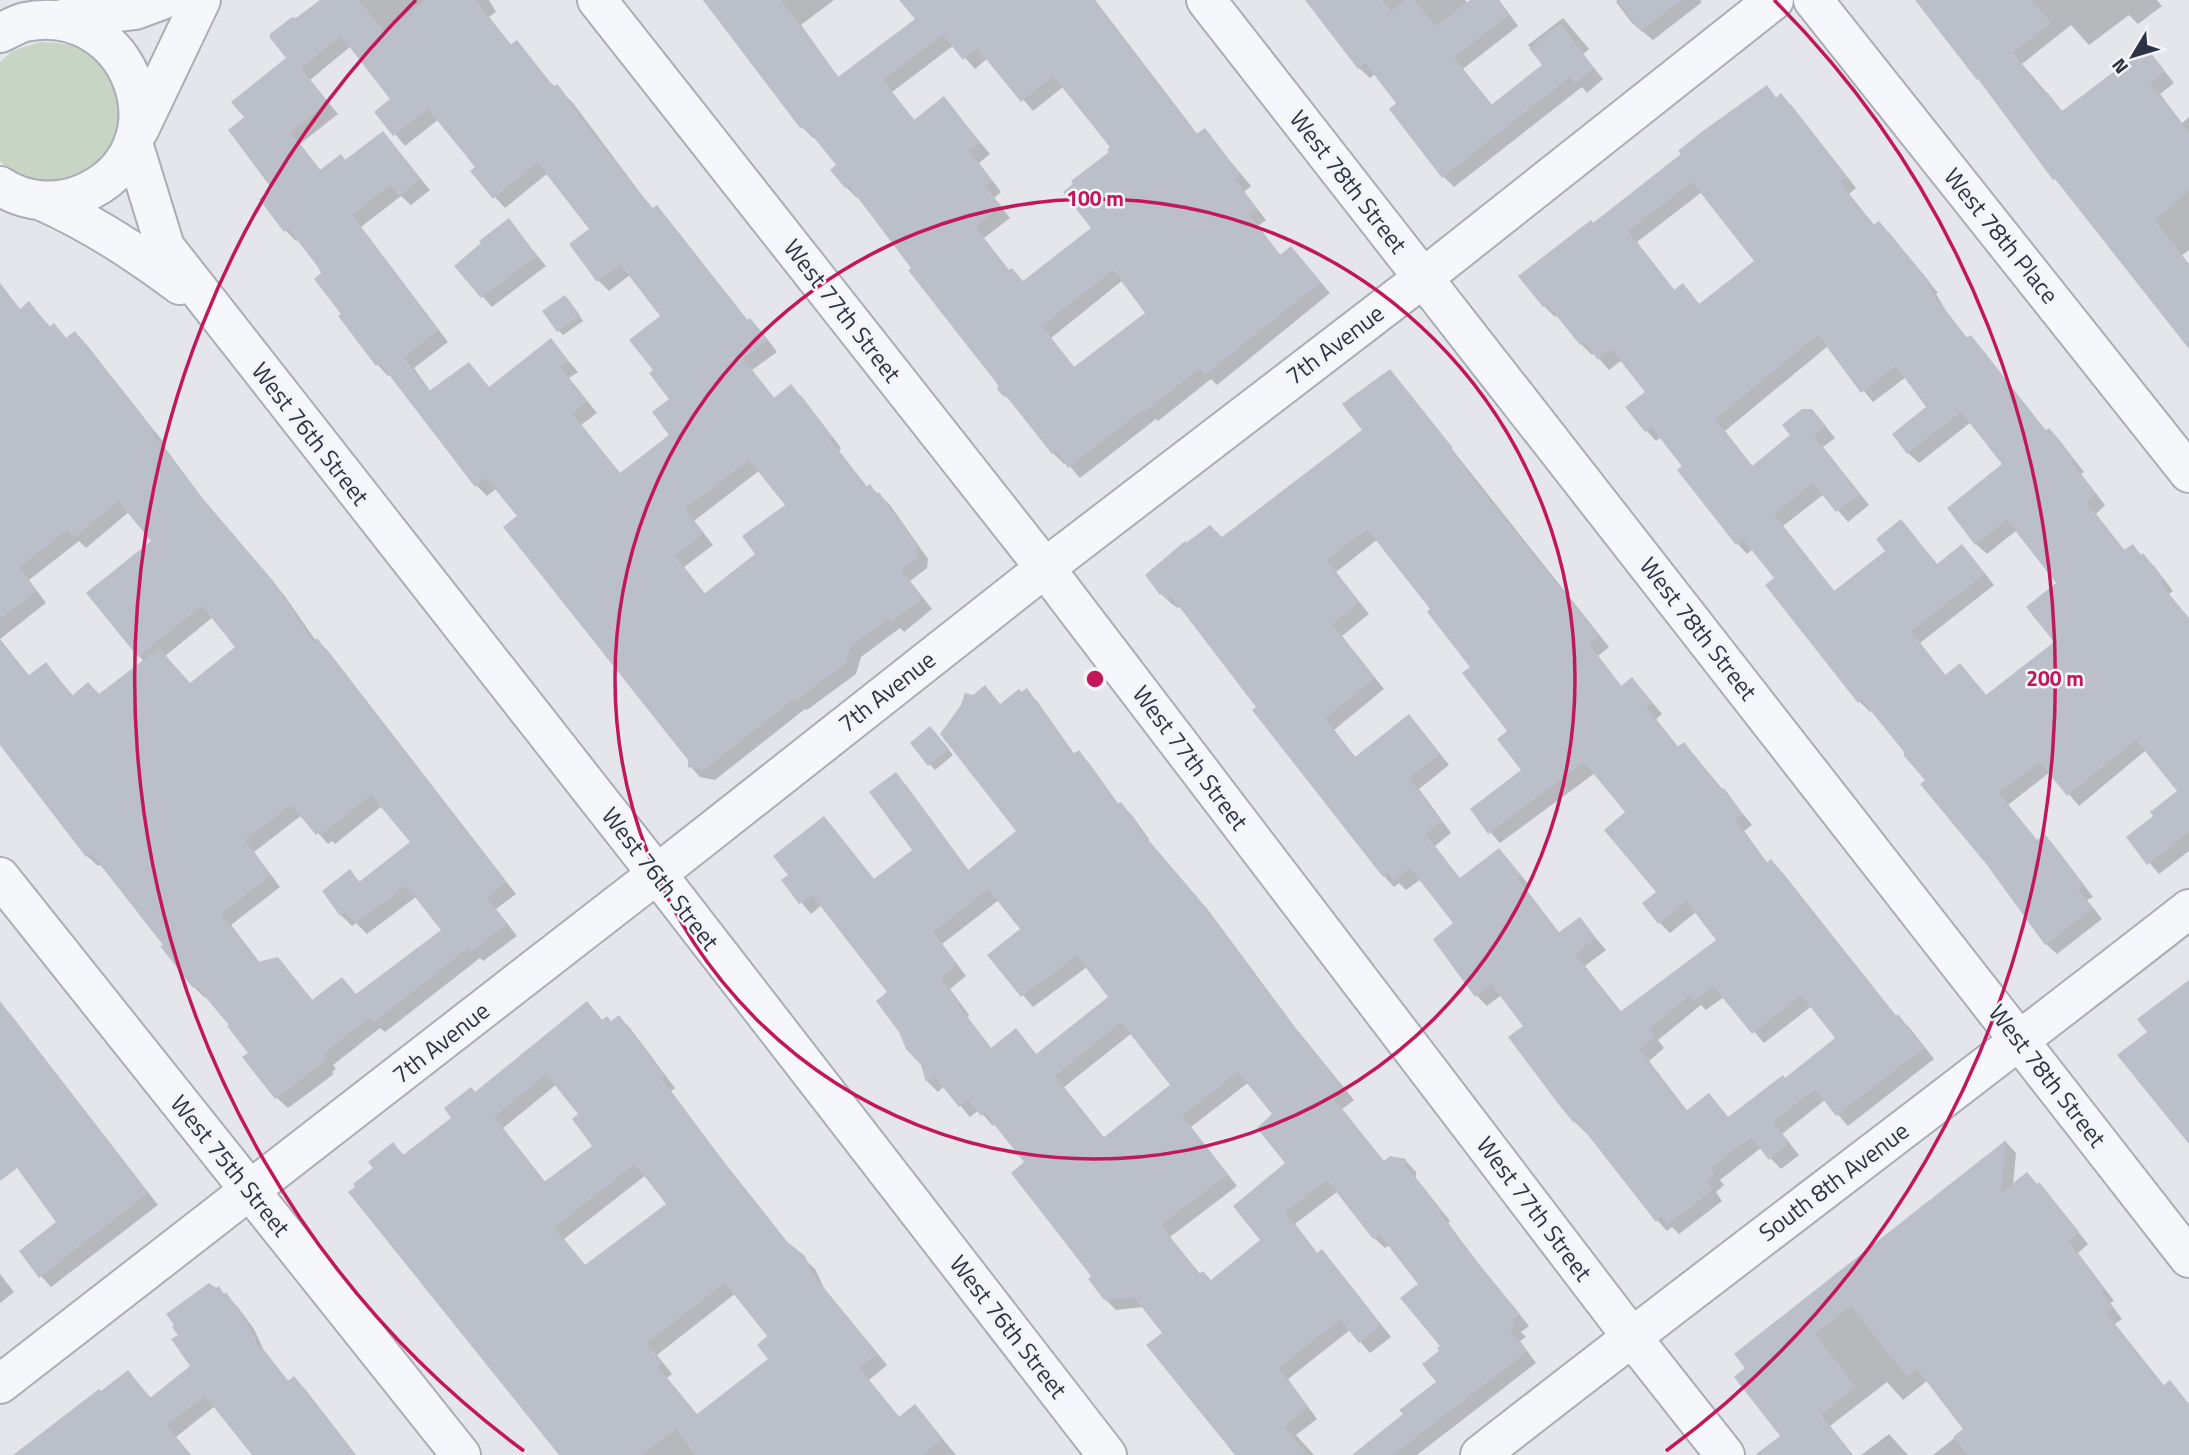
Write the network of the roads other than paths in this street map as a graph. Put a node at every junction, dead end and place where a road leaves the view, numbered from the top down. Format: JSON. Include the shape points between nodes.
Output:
{"nodes":[{"id":1,"x":6,"y":0,"type":"edge"},
{"id":2,"x":162,"y":0,"type":"edge"},
{"id":3,"x":201,"y":0,"type":"edge"},
{"id":4,"x":597,"y":0,"type":"edge"},
{"id":5,"x":1206,"y":0,"type":"edge"},
{"id":6,"x":1774,"y":0,"type":"edge"},
{"id":7,"x":1813,"y":0,"type":"edge"},
{"id":8,"x":54,"y":20,"type":"junction"},
{"id":9,"x":0,"y":33,"type":"edge"},
{"id":10,"x":134,"y":141,"type":"junction"},
{"id":11,"x":0,"y":186,"type":"edge"},
{"id":12,"x":25,"y":204,"type":"edge"},
{"id":13,"x":1423,"y":278,"type":"junction"},
{"id":14,"x":210,"y":307,"type":"junction"},
{"id":15,"x":2189,"y":473,"type":"edge"},
{"id":16,"x":1045,"y":568,"type":"junction"},
{"id":17,"x":657,"y":874,"type":"junction"},
{"id":18,"x":0,"y":877,"type":"edge"},
{"id":19,"x":2189,"y":909,"type":"edge"},
{"id":20,"x":2020,"y":1041,"type":"junction"},
{"id":21,"x":250,"y":1191,"type":"junction"},
{"id":22,"x":2189,"y":1258,"type":"edge"},
{"id":23,"x":1632,"y":1336,"type":"junction"},
{"id":24,"x":0,"y":1384,"type":"edge"},
{"id":25,"x":461,"y":1455,"type":"edge"},
{"id":26,"x":1107,"y":1455,"type":"edge"},
{"id":27,"x":1480,"y":1455,"type":"edge"},
{"id":28,"x":1725,"y":1455,"type":"edge"}],
"edges":[{"from":1,"to":8,"type":"street"},
{"from":2,"to":8,"type":"street","via":[[135,10]]},
{"from":3,"to":10,"type":"street"},
{"from":4,"to":16,"type":"street","name":"West 77th Street"},
{"from":5,"to":13,"type":"street","name":"West 78th Street"},
{"from":6,"to":13,"type":"street","name":"7th Avenue"},
{"from":7,"to":15,"type":"street","name":"West 78th Place"},
{"from":8,"to":9,"type":"street","via":[[24,22]]},
{"from":8,"to":10,"type":"street","via":[[87,27],[124,61],[138,91]]},
{"from":10,"to":12,"type":"street","via":[[118,168],[97,187],[70,199]]},
{"from":10,"to":14,"type":"street","name":"West 76th Street","via":[[165,247]]},
{"from":11,"to":12,"type":"street","name":"West 76th Street"},
{"from":12,"to":14,"type":"street","name":"West 76th Street","via":[[78,216],[129,246]]},
{"from":13,"to":16,"type":"street","name":"7th Avenue"},
{"from":13,"to":20,"type":"street","name":"West 78th Street"},
{"from":14,"to":17,"type":"street","name":"West 76th Street"},
{"from":16,"to":17,"type":"street","name":"7th Avenue"},
{"from":16,"to":23,"type":"street","name":"West 77th Street"},
{"from":17,"to":21,"type":"street","name":"7th Avenue"},
{"from":17,"to":26,"type":"street","name":"West 76th Street"},
{"from":18,"to":21,"type":"street","name":"West 75th Street"},
{"from":19,"to":20,"type":"street","name":"South 8th Avenue"},
{"from":20,"to":22,"type":"street","name":"West 78th Street"},
{"from":20,"to":23,"type":"street","name":"South 8th Avenue"},
{"from":21,"to":24,"type":"street","name":"7th Avenue"},
{"from":21,"to":25,"type":"street","name":"West 75th Street"},
{"from":23,"to":27,"type":"street","name":"South 8th Avenue"},
{"from":23,"to":28,"type":"street","name":"West 77th Street"}]}
